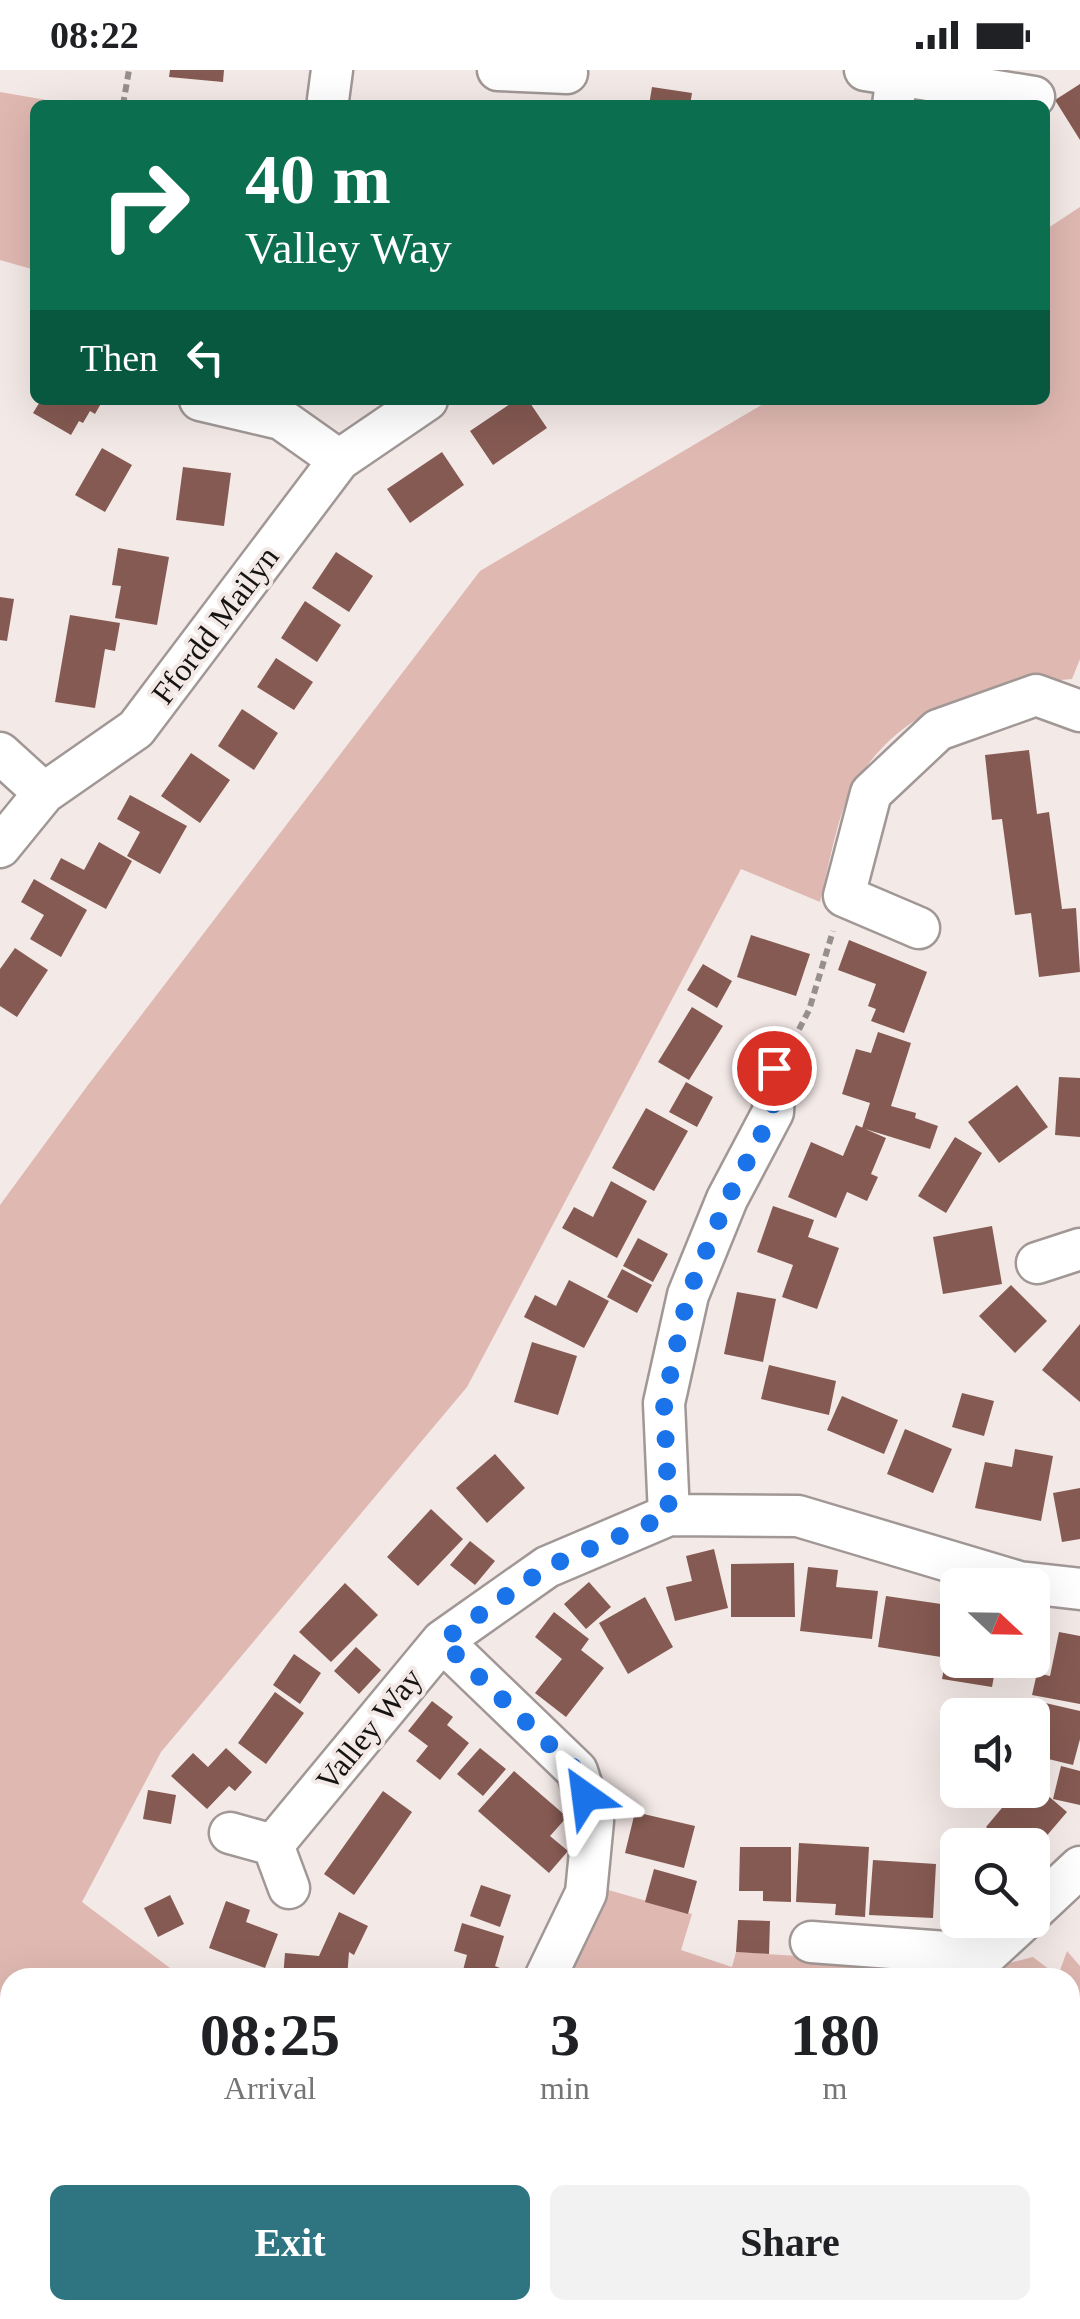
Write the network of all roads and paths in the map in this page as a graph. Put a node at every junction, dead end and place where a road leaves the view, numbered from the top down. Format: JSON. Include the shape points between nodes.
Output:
{"nodes":[{"id":1,"x":129,"y":70,"type":"edge"},
{"id":2,"x":498,"y":70,"type":"edge"},
{"id":3,"x":569,"y":83,"type":"edge"},
{"id":4,"x":885,"y":83,"type":"edge"},
{"id":5,"x":1035,"y":91,"type":"edge"},
{"id":6,"x":124,"y":100,"type":"edge"},
{"id":7,"x":221,"y":405,"type":"edge"},
{"id":8,"x":419,"y":405,"type":"edge"},
{"id":9,"x":340,"y":460,"type":"junction"},
{"id":10,"x":1080,"y":711,"type":"edge"},
{"id":11,"x":0,"y":752,"type":"edge"},
{"id":12,"x":44,"y":793,"type":"junction"},
{"id":13,"x":0,"y":847,"type":"edge"},
{"id":14,"x":844,"y":896,"type":"junction"},
{"id":15,"x":919,"y":928,"type":"dead end"},
{"id":16,"x":804,"y":1023,"type":"dead end"},
{"id":17,"x":774,"y":1068,"type":"dead end"},
{"id":18,"x":1080,"y":1249,"type":"edge"},
{"id":19,"x":1037,"y":1263,"type":"dead end"},
{"id":20,"x":669,"y":1515,"type":"junction"},
{"id":21,"x":1080,"y":1589,"type":"edge"},
{"id":22,"x":442,"y":1641,"type":"junction"},
{"id":23,"x":230,"y":1833,"type":"dead end"},
{"id":24,"x":274,"y":1845,"type":"junction"},
{"id":25,"x":1080,"y":1868,"type":"edge"},
{"id":26,"x":289,"y":1888,"type":"dead end"},
{"id":27,"x":1050,"y":1896,"type":"edge"},
{"id":28,"x":1004,"y":1938,"type":"edge"},
{"id":29,"x":812,"y":1942,"type":"dead end"},
{"id":30,"x":549,"y":1968,"type":"edge"}],
"edges":[{"from":1,"to":6,"type":"path"},
{"from":2,"to":3,"type":"street"},
{"from":4,"to":5,"type":"street"},
{"from":7,"to":9,"type":"street","via":[[281,419]]},
{"from":8,"to":9,"type":"street","name":"Ffordd Mailyn"},
{"from":9,"to":12,"type":"street","name":"Ffordd Mailyn","via":[[136,730]]},
{"from":10,"to":14,"type":"street","via":[[1036,695],[938,730],[872,793]]},
{"from":11,"to":12,"type":"street"},
{"from":12,"to":13,"type":"street","name":"Ffordd Mailyn"},
{"from":14,"to":15,"type":"street"},
{"from":14,"to":16,"type":"path"},
{"from":17,"to":20,"type":"street","via":[[773,1112],[688,1295],[664,1403]]},
{"from":18,"to":19,"type":"street"},
{"from":20,"to":21,"type":"street","name":"Valley Way","via":[[798,1516],[1020,1582]]},
{"from":20,"to":22,"type":"street","name":"Valley Way","via":[[547,1567]]},
{"from":22,"to":24,"type":"street","name":"Valley Way"},
{"from":22,"to":30,"type":"street","via":[[577,1771],[593,1821],[586,1894]]},
{"from":23,"to":24,"type":"street"},
{"from":24,"to":26,"type":"street"},
{"from":25,"to":27,"type":"street"},
{"from":28,"to":29,"type":"street","via":[[986,1955]]}]}
